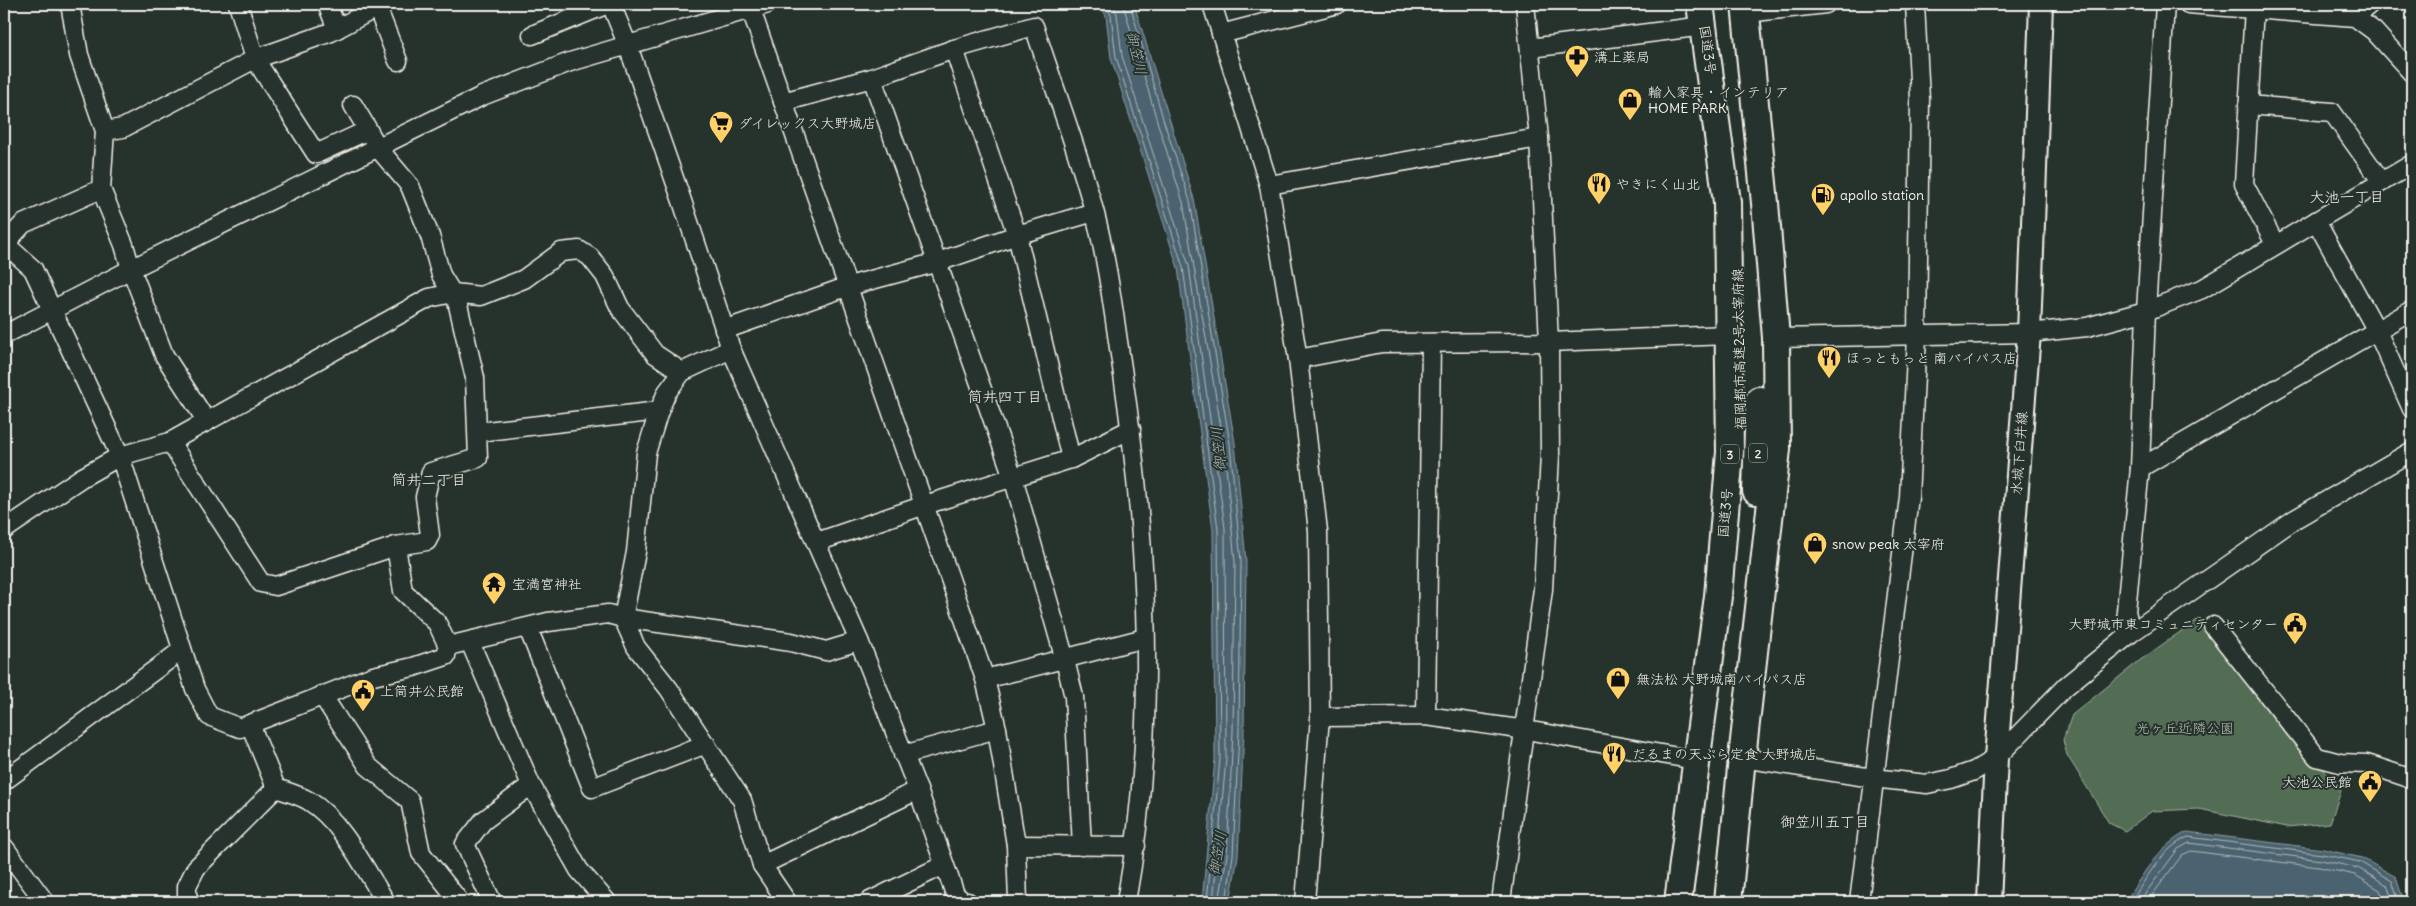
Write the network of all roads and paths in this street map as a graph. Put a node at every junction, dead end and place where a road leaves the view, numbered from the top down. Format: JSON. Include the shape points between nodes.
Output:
{"nodes":[{"id":1,"x":70,"y":4,"type":"edge"},
{"id":2,"x":327,"y":4,"type":"edge"},
{"id":3,"x":610,"y":4,"type":"edge"},
{"id":4,"x":768,"y":4,"type":"edge"},
{"id":5,"x":1212,"y":4,"type":"edge"},
{"id":6,"x":1337,"y":4,"type":"edge"},
{"id":7,"x":1525,"y":4,"type":"edge"},
{"id":8,"x":1826,"y":4,"type":"edge"},
{"id":9,"x":1915,"y":4,"type":"edge"},
{"id":10,"x":2041,"y":4,"type":"edge"},
{"id":11,"x":2165,"y":4,"type":"edge"},
{"id":12,"x":2188,"y":4,"type":"edge"},
{"id":13,"x":2370,"y":4,"type":"edge"},
{"id":14,"x":380,"y":5,"type":"edge"},
{"id":15,"x":243,"y":6,"type":"edge"},
{"id":16,"x":750,"y":7,"type":"edge"},
{"id":17,"x":1740,"y":7,"type":"edge"},
{"id":18,"x":2254,"y":8,"type":"junction"},
{"id":19,"x":1705,"y":11,"type":"edge"},
{"id":20,"x":2355,"y":16,"type":"junction"},
{"id":21,"x":337,"y":29,"type":"junction"},
{"id":22,"x":1221,"y":34,"type":"junction"},
{"id":23,"x":532,"y":35,"type":"dead end"},
{"id":24,"x":628,"y":46,"type":"junction"},
{"id":25,"x":1530,"y":48,"type":"junction"},
{"id":26,"x":954,"y":49,"type":"junction"},
{"id":27,"x":256,"y":60,"type":"junction"},
{"id":28,"x":398,"y":61,"type":"dead end"},
{"id":29,"x":2412,"y":73,"type":"edge"},
{"id":30,"x":872,"y":78,"type":"junction"},
{"id":31,"x":783,"y":102,"type":"junction"},
{"id":32,"x":353,"y":105,"type":"dead end"},
{"id":33,"x":2248,"y":105,"type":"junction"},
{"id":34,"x":368,"y":130,"type":"junction"},
{"id":35,"x":105,"y":131,"type":"junction"},
{"id":36,"x":1539,"y":138,"type":"junction"},
{"id":37,"x":378,"y":148,"type":"junction"},
{"id":38,"x":2412,"y":164,"type":"edge"},
{"id":39,"x":2382,"y":182,"type":"junction"},
{"id":40,"x":1269,"y":185,"type":"junction"},
{"id":41,"x":101,"y":189,"type":"junction"},
{"id":42,"x":1094,"y":212,"type":"junction"},
{"id":43,"x":2316,"y":221,"type":"junction"},
{"id":44,"x":1017,"y":235,"type":"junction"},
{"id":45,"x":4,"y":244,"type":"edge"},
{"id":46,"x":2275,"y":244,"type":"junction"},
{"id":47,"x":938,"y":262,"type":"junction"},
{"id":48,"x":131,"y":269,"type":"junction"},
{"id":49,"x":849,"y":286,"type":"junction"},
{"id":50,"x":453,"y":293,"type":"junction"},
{"id":51,"x":50,"y":310,"type":"junction"},
{"id":52,"x":2412,"y":310,"type":"edge"},
{"id":53,"x":2146,"y":311,"type":"junction"},
{"id":54,"x":724,"y":330,"type":"junction"},
{"id":55,"x":2377,"y":331,"type":"junction"},
{"id":56,"x":2029,"y":333,"type":"junction"},
{"id":57,"x":4,"y":335,"type":"edge"},
{"id":58,"x":1728,"y":335,"type":"junction"},
{"id":59,"x":1917,"y":336,"type":"junction"},
{"id":60,"x":1776,"y":338,"type":"junction"},
{"id":61,"x":1549,"y":342,"type":"junction"},
{"id":62,"x":1431,"y":343,"type":"junction"},
{"id":63,"x":731,"y":349,"type":"junction"},
{"id":64,"x":1298,"y":359,"type":"junction"},
{"id":65,"x":682,"y":372,"type":"junction"},
{"id":66,"x":2412,"y":409,"type":"edge"},
{"id":67,"x":659,"y":411,"type":"junction"},
{"id":68,"x":207,"y":422,"type":"junction"},
{"id":69,"x":1131,"y":429,"type":"junction"},
{"id":70,"x":478,"y":432,"type":"junction"},
{"id":71,"x":170,"y":442,"type":"junction"},
{"id":72,"x":2412,"y":451,"type":"edge"},
{"id":73,"x":120,"y":456,"type":"junction"},
{"id":74,"x":1071,"y":459,"type":"junction"},
{"id":75,"x":2140,"y":468,"type":"junction"},
{"id":76,"x":1013,"y":477,"type":"junction"},
{"id":77,"x":925,"y":505,"type":"junction"},
{"id":78,"x":4,"y":530,"type":"edge"},
{"id":79,"x":817,"y":542,"type":"junction"},
{"id":80,"x":396,"y":546,"type":"junction"},
{"id":81,"x":623,"y":618,"type":"junction"},
{"id":82,"x":2213,"y":626,"type":"dead end"},
{"id":83,"x":528,"y":628,"type":"junction"},
{"id":84,"x":2130,"y":633,"type":"junction"},
{"id":85,"x":1145,"y":638,"type":"junction"},
{"id":86,"x":859,"y":641,"type":"junction"},
{"id":87,"x":470,"y":642,"type":"junction"},
{"id":88,"x":448,"y":646,"type":"junction"},
{"id":89,"x":182,"y":650,"type":"junction"},
{"id":90,"x":1065,"y":660,"type":"junction"},
{"id":91,"x":985,"y":679,"type":"junction"},
{"id":92,"x":322,"y":696,"type":"junction"},
{"id":93,"x":1426,"y":716,"type":"junction"},
{"id":94,"x":1320,"y":717,"type":"junction"},
{"id":95,"x":250,"y":724,"type":"junction"},
{"id":96,"x":997,"y":729,"type":"junction"},
{"id":97,"x":1526,"y":730,"type":"junction"},
{"id":98,"x":706,"y":744,"type":"junction"},
{"id":99,"x":903,"y":755,"type":"junction"},
{"id":100,"x":1742,"y":758,"type":"junction"},
{"id":101,"x":1996,"y":758,"type":"junction"},
{"id":102,"x":1695,"y":760,"type":"junction"},
{"id":103,"x":1873,"y":778,"type":"junction"},
{"id":104,"x":2412,"y":779,"type":"edge"},
{"id":105,"x":4,"y":781,"type":"edge"},
{"id":106,"x":531,"y":785,"type":"junction"},
{"id":107,"x":276,"y":788,"type":"junction"},
{"id":108,"x":918,"y":790,"type":"junction"},
{"id":109,"x":1016,"y":845,"type":"junction"},
{"id":110,"x":1082,"y":846,"type":"junction"},
{"id":111,"x":1136,"y":846,"type":"junction"},
{"id":112,"x":4,"y":847,"type":"edge"},
{"id":113,"x":762,"y":865,"type":"junction"},
{"id":114,"x":944,"y":865,"type":"junction"},
{"id":115,"x":45,"y":902,"type":"edge"},
{"id":116,"x":191,"y":902,"type":"edge"},
{"id":117,"x":386,"y":902,"type":"edge"},
{"id":118,"x":460,"y":902,"type":"edge"},
{"id":119,"x":492,"y":902,"type":"edge"},
{"id":120,"x":608,"y":902,"type":"edge"},
{"id":121,"x":787,"y":902,"type":"edge"},
{"id":122,"x":868,"y":902,"type":"edge"},
{"id":123,"x":968,"y":902,"type":"edge"},
{"id":124,"x":1018,"y":902,"type":"edge"},
{"id":125,"x":1126,"y":902,"type":"edge"},
{"id":126,"x":1305,"y":902,"type":"edge"},
{"id":127,"x":1501,"y":902,"type":"edge"},
{"id":128,"x":1678,"y":902,"type":"edge"},
{"id":129,"x":1692,"y":902,"type":"edge"},
{"id":130,"x":1715,"y":902,"type":"edge"},
{"id":131,"x":1728,"y":902,"type":"edge"},
{"id":132,"x":1859,"y":902,"type":"edge"},
{"id":133,"x":1989,"y":902,"type":"edge"}],
"edges":[{"from":1,"to":35,"type":"street","via":[[80,55]]},
{"from":2,"to":21,"type":"street"},
{"from":3,"to":23,"type":"street"},
{"from":3,"to":24,"type":"street"},
{"from":4,"to":16,"type":"street"},
{"from":5,"to":22,"type":"street"},
{"from":6,"to":22,"type":"street"},
{"from":7,"to":25,"type":"street"},
{"from":8,"to":17,"type":"street"},
{"from":9,"to":59,"type":"street","via":[[1920,99]]},
{"from":10,"to":56,"type":"main road","name":"水城下臼井線"},
{"from":11,"to":53,"type":"street"},
{"from":12,"to":18,"type":"street"},
{"from":13,"to":20,"type":"street"},
{"from":14,"to":21,"type":"street"},
{"from":14,"to":28,"type":"street"},
{"from":15,"to":27,"type":"street"},
{"from":16,"to":24,"type":"street"},
{"from":16,"to":31,"type":"street"},
{"from":17,"to":60,"type":"highway"},
{"from":17,"to":130,"type":"highway","name":"福岡都市高速2号太宰府線","number":"2","via":[[1757,257],[1758,448],[1750,588]]},
{"from":18,"to":20,"type":"street"},
{"from":18,"to":33,"type":"street"},
{"from":19,"to":25,"type":"street"},
{"from":19,"to":58,"type":"highway","name":"国道3号","number":"3","via":[[1727,202]]},
{"from":19,"to":129,"type":"highway","name":"福岡都市高速2号太宰府線","number":"2","via":[[1729,159],[1738,258],[1740,448],[1731,586]]},
{"from":20,"to":29,"type":"street","via":[[2374,31]]},
{"from":21,"to":27,"type":"street"},
{"from":22,"to":40,"type":"street"},
{"from":24,"to":37,"type":"street","via":[[570,62],[482,96]]},
{"from":24,"to":54,"type":"street"},
{"from":25,"to":36,"type":"street"},
{"from":26,"to":30,"type":"street"},
{"from":26,"to":42,"type":"street","via":[[1034,26]]},
{"from":26,"to":44,"type":"street"},
{"from":27,"to":34,"type":"street","via":[[316,154]]},
{"from":27,"to":35,"type":"street","via":[[123,128]]},
{"from":30,"to":31,"type":"street"},
{"from":30,"to":47,"type":"street"},
{"from":31,"to":49,"type":"street"},
{"from":32,"to":34,"type":"street"},
{"from":33,"to":39,"type":"street","via":[[2332,112]]},
{"from":33,"to":46,"type":"street","via":[[2244,184]]},
{"from":34,"to":37,"type":"street"},
{"from":35,"to":41,"type":"street"},
{"from":36,"to":40,"type":"street"},
{"from":36,"to":61,"type":"street"},
{"from":37,"to":48,"type":"street"},
{"from":37,"to":50,"type":"street","via":[[410,186],[430,236],[441,276]]},
{"from":38,"to":39,"type":"street"},
{"from":39,"to":43,"type":"street"},
{"from":40,"to":64,"type":"street"},
{"from":41,"to":45,"type":"street","via":[[23,224]]},
{"from":41,"to":48,"type":"street"},
{"from":42,"to":44,"type":"street"},
{"from":42,"to":69,"type":"street","via":[[1106,260]]},
{"from":43,"to":46,"type":"street"},
{"from":43,"to":55,"type":"street"},
{"from":44,"to":47,"type":"street"},
{"from":44,"to":74,"type":"street"},
{"from":45,"to":51,"type":"street","via":[[32,269]]},
{"from":46,"to":53,"type":"street","via":[[2202,289]]},
{"from":47,"to":49,"type":"street"},
{"from":47,"to":76,"type":"street"},
{"from":48,"to":51,"type":"street"},
{"from":48,"to":68,"type":"street","via":[[164,355]]},
{"from":49,"to":54,"type":"street"},
{"from":49,"to":77,"type":"street"},
{"from":50,"to":65,"type":"street","via":[[481,296],[524,279],[561,252],[579,250],[590,257],[605,276],[620,308],[655,354]]},
{"from":50,"to":68,"type":"street","via":[[429,298]]},
{"from":50,"to":70,"type":"street","via":[[475,378]]},
{"from":51,"to":57,"type":"street"},
{"from":51,"to":73,"type":"street"},
{"from":52,"to":55,"type":"street"},
{"from":53,"to":56,"type":"street","via":[[2087,327]]},
{"from":53,"to":75,"type":"street"},
{"from":54,"to":63,"type":"street"},
{"from":55,"to":66,"type":"street"},
{"from":55,"to":75,"type":"street"},
{"from":56,"to":59,"type":"street"},
{"from":56,"to":101,"type":"main road","name":"水城下臼井線"},
{"from":58,"to":61,"type":"street"},
{"from":58,"to":102,"type":"highway","name":"国道3号","number":"3","via":[[1730,462],[1718,596]]},
{"from":59,"to":60,"type":"street"},
{"from":59,"to":103,"type":"street","via":[[1909,497]]},
{"from":60,"to":100,"type":"highway","via":[[1777,448]]},
{"from":61,"to":62,"type":"street"},
{"from":61,"to":97,"type":"street","via":[[1548,520]]},
{"from":62,"to":64,"type":"street","via":[[1382,344]]},
{"from":62,"to":93,"type":"street"},
{"from":63,"to":65,"type":"street"},
{"from":63,"to":79,"type":"street"},
{"from":64,"to":94,"type":"street","via":[[1318,531]]},
{"from":65,"to":67,"type":"street","via":[[667,392]]},
{"from":67,"to":70,"type":"street"},
{"from":67,"to":81,"type":"street","via":[[646,453],[636,552]]},
{"from":68,"to":71,"type":"street"},
{"from":69,"to":74,"type":"street"},
{"from":69,"to":85,"type":"street","via":[[1139,498]]},
{"from":70,"to":80,"type":"street","via":[[478,458],[431,472],[425,497],[430,535],[427,541]]},
{"from":71,"to":73,"type":"street"},
{"from":71,"to":80,"type":"street","via":[[261,583],[276,586]]},
{"from":72,"to":84,"type":"street","via":[[2295,519]]},
{"from":73,"to":78,"type":"street"},
{"from":73,"to":89,"type":"street"},
{"from":74,"to":76,"type":"street"},
{"from":75,"to":84,"type":"street","via":[[2126,611]]},
{"from":76,"to":77,"type":"street"},
{"from":76,"to":90,"type":"street"},
{"from":77,"to":79,"type":"street"},
{"from":77,"to":91,"type":"street"},
{"from":79,"to":86,"type":"street"},
{"from":80,"to":88,"type":"street","via":[[403,591],[437,623]]},
{"from":81,"to":83,"type":"street","via":[[608,614]]},
{"from":81,"to":86,"type":"street","via":[[791,642],[826,651]]},
{"from":81,"to":98,"type":"street","via":[[636,647]]},
{"from":82,"to":104,"type":"street","via":[[2317,757],[2340,764],[2367,764]]},
{"from":83,"to":87,"type":"street"},
{"from":83,"to":98,"type":"street","via":[[592,788]]},
{"from":84,"to":101,"type":"street","via":[[2066,686]]},
{"from":85,"to":90,"type":"street"},
{"from":85,"to":111,"type":"street","via":[[1145,732]]},
{"from":86,"to":99,"type":"street"},
{"from":87,"to":88,"type":"street"},
{"from":87,"to":106,"type":"street"},
{"from":88,"to":92,"type":"street","via":[[446,656],[373,676]]},
{"from":89,"to":95,"type":"street","via":[[195,689],[209,716],[240,728]]},
{"from":89,"to":105,"type":"street"},
{"from":90,"to":91,"type":"street"},
{"from":90,"to":110,"type":"street","via":[[1074,697]]},
{"from":91,"to":96,"type":"street"},
{"from":92,"to":95,"type":"street"},
{"from":92,"to":118,"type":"street","via":[[368,766],[410,801],[421,853]]},
{"from":93,"to":94,"type":"street"},
{"from":93,"to":97,"type":"street"},
{"from":94,"to":126,"type":"street"},
{"from":95,"to":107,"type":"street"},
{"from":96,"to":99,"type":"street"},
{"from":96,"to":109,"type":"street"},
{"from":97,"to":102,"type":"street"},
{"from":97,"to":127,"type":"street"},
{"from":98,"to":113,"type":"street","via":[[742,800]]},
{"from":99,"to":108,"type":"street"},
{"from":100,"to":103,"type":"street"},
{"from":100,"to":131,"type":"highway"},
{"from":101,"to":103,"type":"street","via":[[1964,775],[1927,784]]},
{"from":101,"to":133,"type":"main road","name":"水城下臼井線"},
{"from":102,"to":128,"type":"highway","name":"国道3号","number":"3"},
{"from":103,"to":132,"type":"street"},
{"from":106,"to":119,"type":"street","via":[[483,821],[465,844]]},
{"from":106,"to":120,"type":"street","via":[[579,870]]},
{"from":107,"to":116,"type":"street","via":[[196,868],[187,886],[187,897]]},
{"from":107,"to":117,"type":"street","via":[[307,799],[323,810]]},
{"from":108,"to":113,"type":"street"},
{"from":108,"to":114,"type":"street"},
{"from":109,"to":110,"type":"street"},
{"from":109,"to":124,"type":"street"},
{"from":110,"to":111,"type":"street"},
{"from":111,"to":125,"type":"street"},
{"from":112,"to":115,"type":"street"},
{"from":113,"to":121,"type":"street"},
{"from":114,"to":122,"type":"street"},
{"from":114,"to":123,"type":"street","via":[[955,894],[963,902]]}]}
